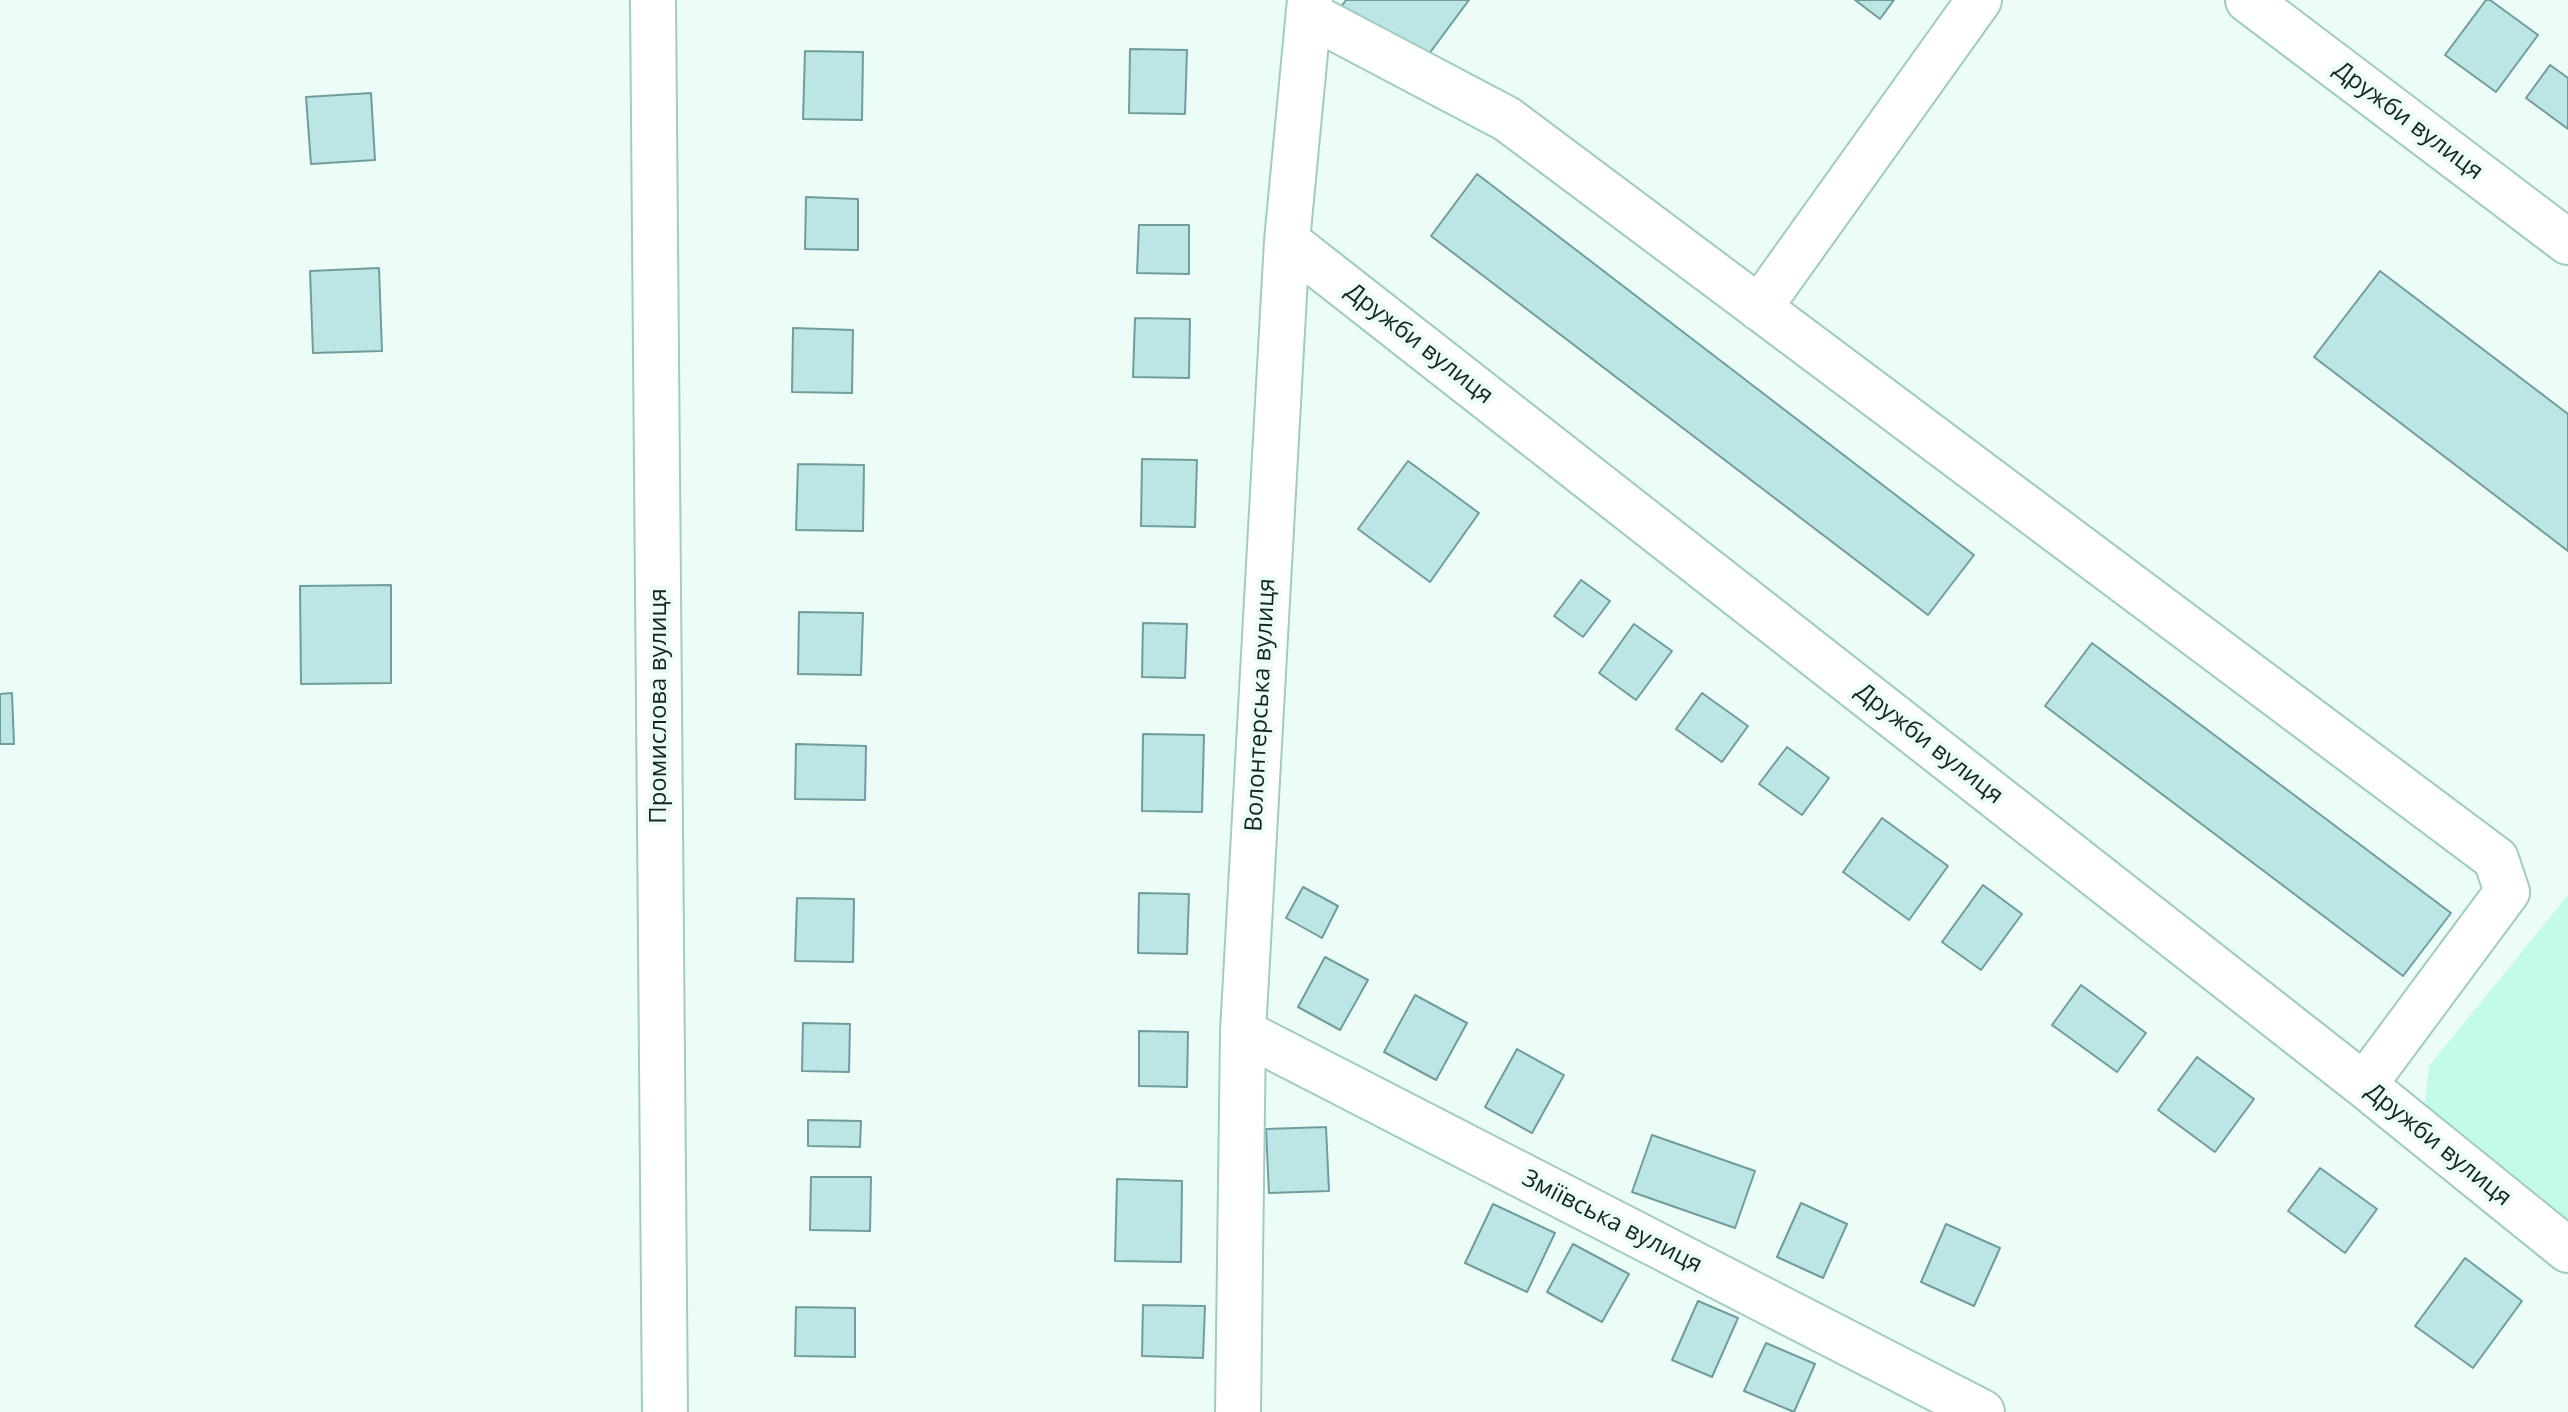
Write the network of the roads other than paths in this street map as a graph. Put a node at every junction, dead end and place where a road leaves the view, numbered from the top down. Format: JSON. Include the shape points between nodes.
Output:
{"nodes":[{"id":1,"x":653,"y":0,"type":"edge"},
{"id":2,"x":1979,"y":0,"type":"edge"},
{"id":3,"x":2248,"y":0,"type":"edge"},
{"id":4,"x":1310,"y":7,"type":"edge"},
{"id":5,"x":1287,"y":241,"type":"junction"},
{"id":6,"x":2568,"y":242,"type":"edge"},
{"id":7,"x":1759,"y":308,"type":"junction"},
{"id":8,"x":1243,"y":1032,"type":"junction"},
{"id":9,"x":2364,"y":1085,"type":"junction"},
{"id":10,"x":2568,"y":1250,"type":"edge"},
{"id":11,"x":665,"y":1412,"type":"edge"},
{"id":12,"x":1238,"y":1412,"type":"edge"},
{"id":13,"x":1982,"y":1412,"type":"edge"}],
"edges":[{"from":1,"to":11,"type":"street","name":"Промислова вулиця"},
{"from":2,"to":7,"type":"street"},
{"from":3,"to":6,"type":"street","name":"Дружби вулиця"},
{"from":4,"to":5,"type":"street","name":"Волонтерська вулиця"},
{"from":4,"to":7,"type":"street","via":[[1507,119]]},
{"from":5,"to":8,"type":"street","name":"Волонтерська вулиця"},
{"from":5,"to":9,"type":"street","name":"Дружби вулиця"},
{"from":7,"to":9,"type":"street","via":[[2496,859],[2507,892]]},
{"from":8,"to":12,"type":"street","name":"Волонтерська вулиця"},
{"from":8,"to":13,"type":"street","name":"Зміївська вулиця"},
{"from":9,"to":10,"type":"street","name":"Дружби вулиця"}]}
